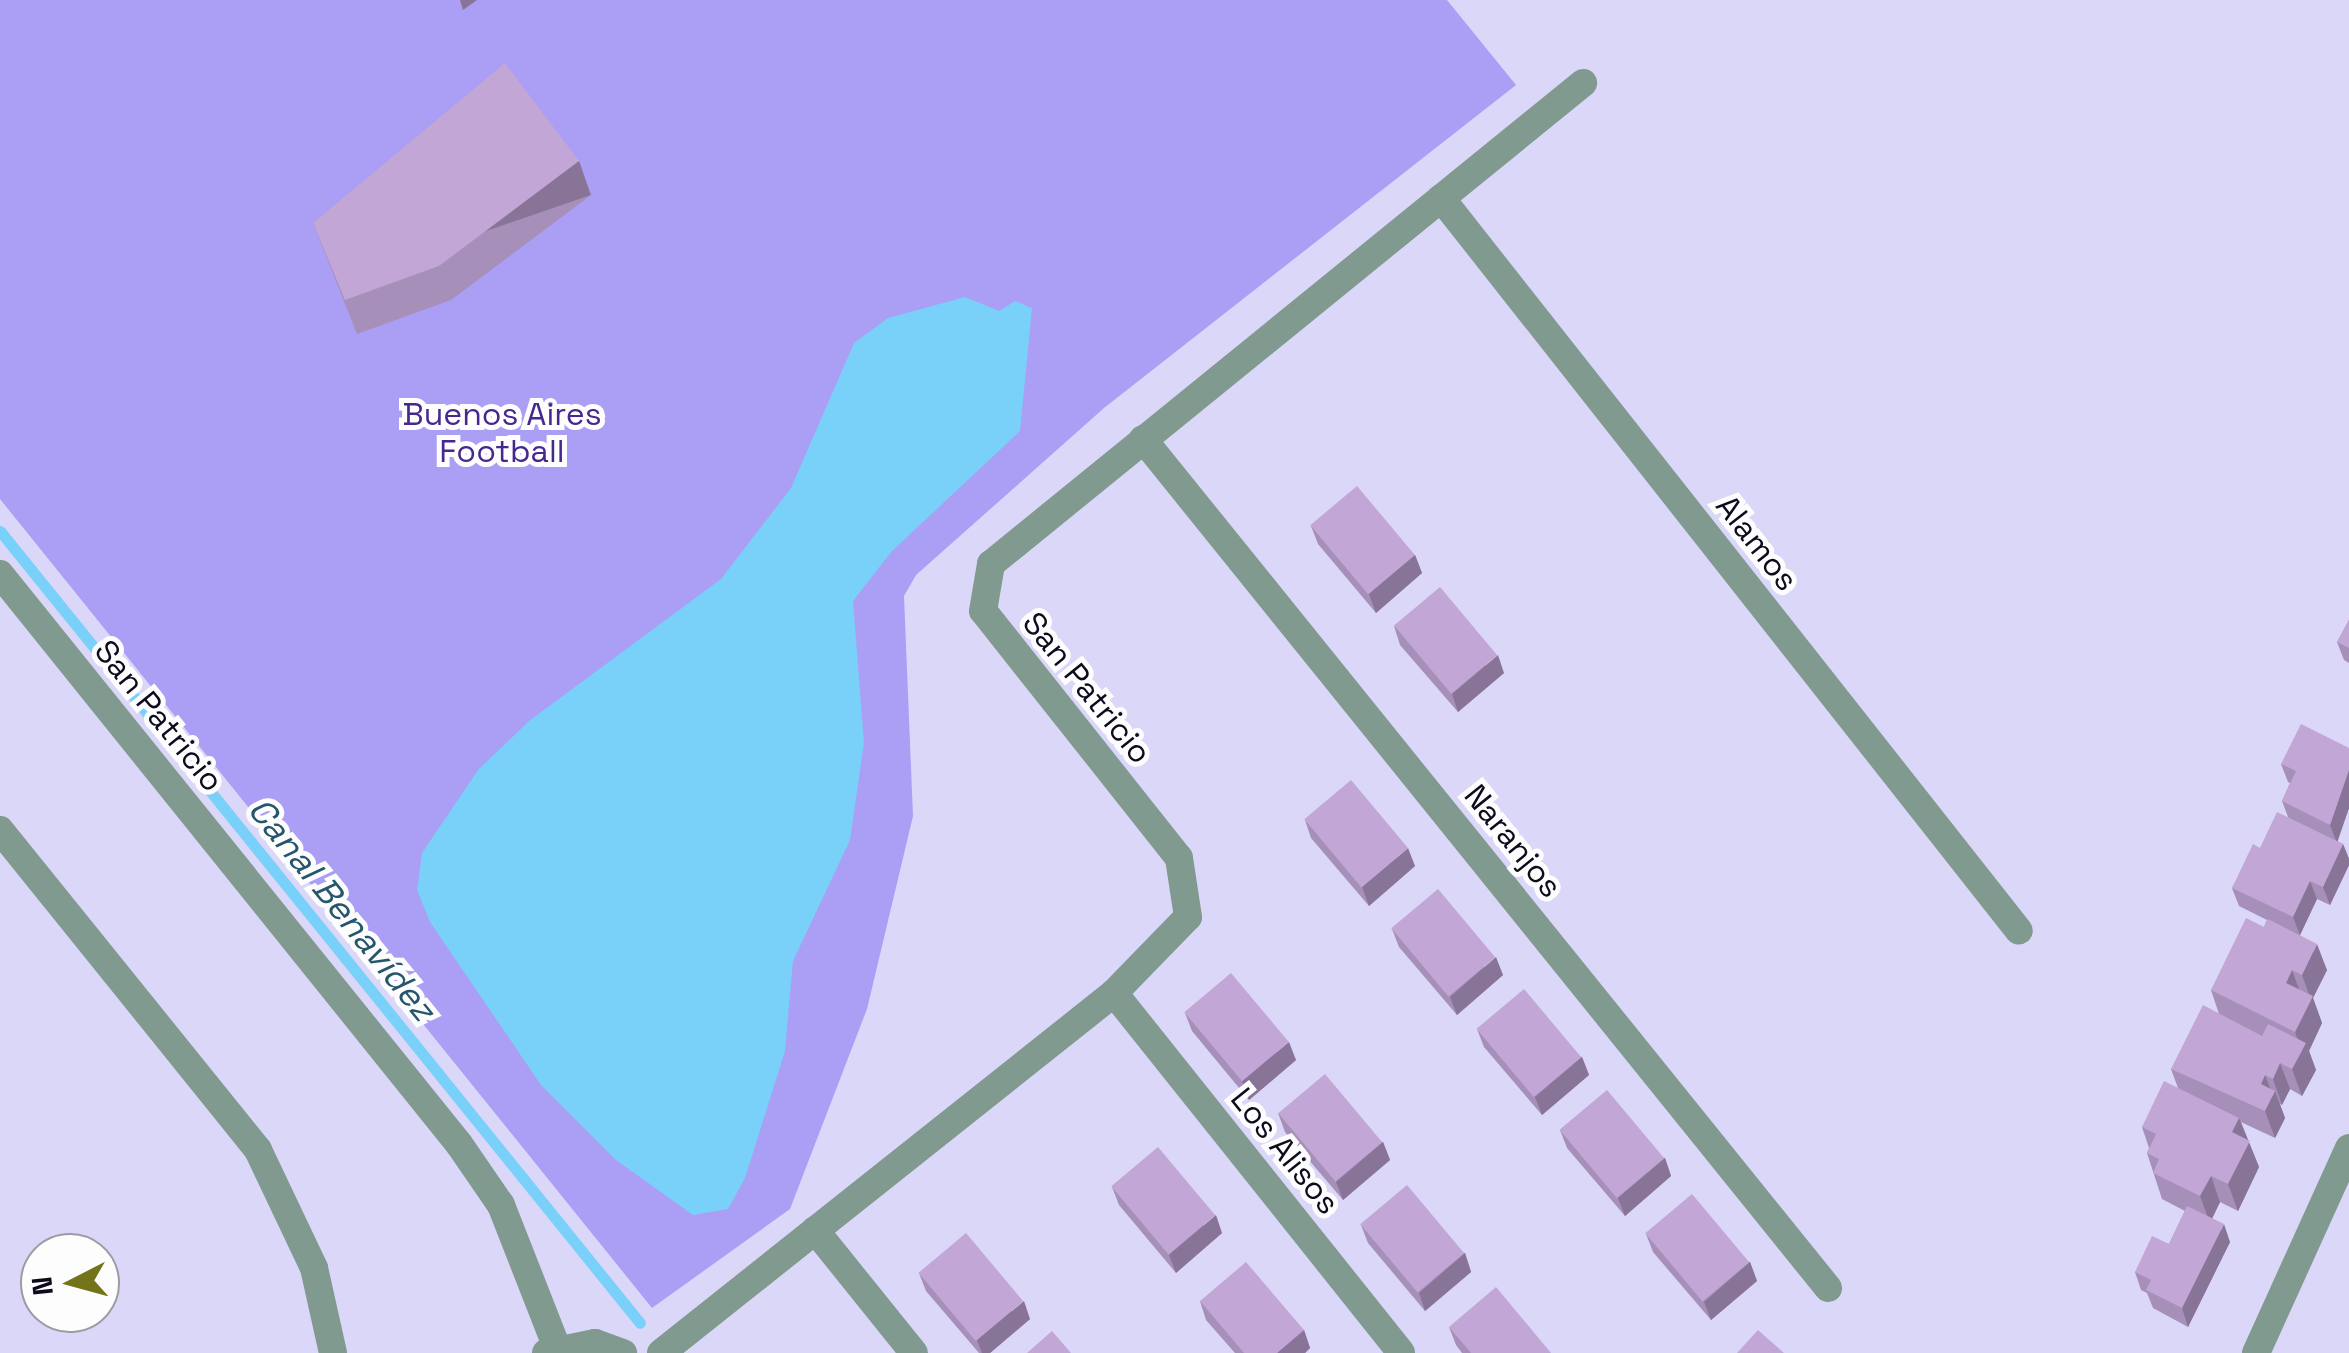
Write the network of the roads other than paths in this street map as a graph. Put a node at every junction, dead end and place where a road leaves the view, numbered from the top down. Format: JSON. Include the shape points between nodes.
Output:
{"nodes":[{"id":1,"x":1583,"y":83,"type":"dead end"},
{"id":2,"x":1441,"y":198,"type":"junction"},
{"id":3,"x":1143,"y":439,"type":"junction"},
{"id":4,"x":0,"y":574,"type":"edge"},
{"id":5,"x":0,"y":830,"type":"edge"},
{"id":6,"x":2019,"y":932,"type":"dead end"},
{"id":7,"x":1114,"y":993,"type":"junction"},
{"id":8,"x":2349,"y":1148,"type":"edge"},
{"id":9,"x":815,"y":1230,"type":"junction"},
{"id":10,"x":1828,"y":1288,"type":"dead end"},
{"id":11,"x":551,"y":1351,"type":"edge"},
{"id":12,"x":332,"y":1353,"type":"edge"},
{"id":13,"x":622,"y":1353,"type":"edge"},
{"id":14,"x":661,"y":1353,"type":"edge"},
{"id":15,"x":914,"y":1353,"type":"edge"},
{"id":16,"x":1401,"y":1353,"type":"edge"},
{"id":17,"x":2256,"y":1353,"type":"edge"}],
"edges":[{"from":1,"to":2,"type":"street","name":"San Patricio"},
{"from":2,"to":3,"type":"street","name":"San Patricio"},
{"from":2,"to":6,"type":"street","name":"Alamos"},
{"from":3,"to":7,"type":"street","name":"San Patricio","via":[[999,555],[981,593],[990,622],[1188,877],[1180,932]]},
{"from":3,"to":10,"type":"street","name":"Naranjos"},
{"from":4,"to":11,"type":"street","name":"San Patricio","via":[[459,1144],[501,1205]]},
{"from":5,"to":12,"type":"street","via":[[258,1150],[314,1268]]},
{"from":7,"to":9,"type":"street","name":"San Patricio"},
{"from":7,"to":16,"type":"street","name":"Los Alisos"},
{"from":8,"to":17,"type":"street"},
{"from":9,"to":14,"type":"street","name":"San Patricio"},
{"from":9,"to":15,"type":"street"},
{"from":11,"to":13,"type":"street","via":[[596,1343]]}]}
